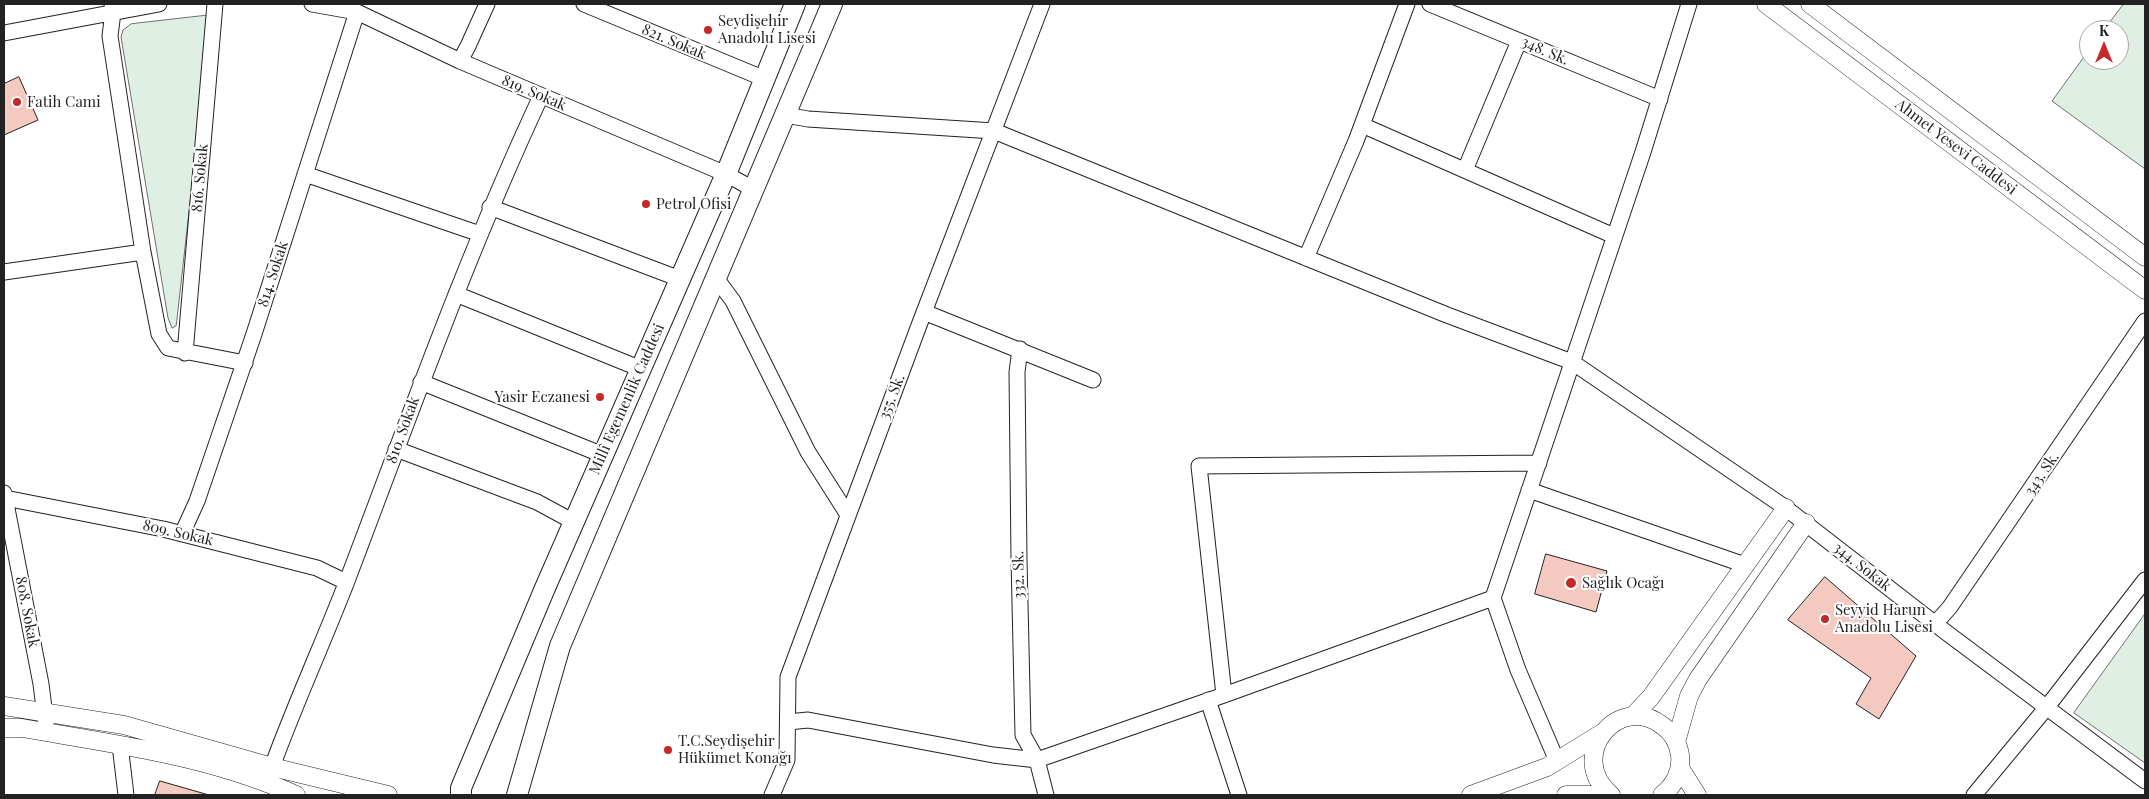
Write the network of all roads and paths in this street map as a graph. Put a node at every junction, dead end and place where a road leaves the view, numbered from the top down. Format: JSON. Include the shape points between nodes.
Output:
{"nodes":[{"id":1,"x":159,"y":4,"type":"edge"},
{"id":2,"x":215,"y":4,"type":"edge"},
{"id":3,"x":312,"y":4,"type":"edge"},
{"id":4,"x":487,"y":4,"type":"edge"},
{"id":5,"x":584,"y":4,"type":"edge"},
{"id":6,"x":795,"y":4,"type":"edge"},
{"id":7,"x":832,"y":4,"type":"edge"},
{"id":8,"x":1042,"y":4,"type":"edge"},
{"id":9,"x":1407,"y":4,"type":"edge"},
{"id":10,"x":1430,"y":4,"type":"edge"},
{"id":11,"x":1689,"y":4,"type":"edge"},
{"id":12,"x":1766,"y":4,"type":"edge"},
{"id":13,"x":1810,"y":4,"type":"edge"},
{"id":14,"x":113,"y":8,"type":"edge"},
{"id":15,"x":357,"y":12,"type":"junction"},
{"id":16,"x":4,"y":33,"type":"edge"},
{"id":17,"x":1519,"y":41,"type":"junction"},
{"id":18,"x":460,"y":61,"type":"junction"},
{"id":19,"x":764,"y":79,"type":"junction"},
{"id":20,"x":541,"y":96,"type":"junction"},
{"id":21,"x":1660,"y":99,"type":"junction"},
{"id":22,"x":785,"y":114,"type":"junction"},
{"id":23,"x":1362,"y":125,"type":"junction"},
{"id":24,"x":994,"y":131,"type":"junction"},
{"id":25,"x":1465,"y":170,"type":"junction"},
{"id":26,"x":305,"y":174,"type":"junction"},
{"id":27,"x":726,"y":174,"type":"junction"},
{"id":28,"x":754,"y":189,"type":"junction"},
{"id":29,"x":490,"y":207,"type":"junction"},
{"id":30,"x":480,"y":234,"type":"junction"},
{"id":31,"x":1614,"y":236,"type":"junction"},
{"id":32,"x":142,"y":252,"type":"junction"},
{"id":33,"x":2145,"y":257,"type":"edge"},
{"id":34,"x":1306,"y":258,"type":"junction"},
{"id":35,"x":4,"y":272,"type":"edge"},
{"id":36,"x":716,"y":278,"type":"junction"},
{"id":37,"x":680,"y":279,"type":"junction"},
{"id":38,"x":2145,"y":290,"type":"edge"},
{"id":39,"x":456,"y":294,"type":"junction"},
{"id":40,"x":924,"y":312,"type":"junction"},
{"id":41,"x":2145,"y":322,"type":"edge"},
{"id":42,"x":1020,"y":349,"type":"junction"},
{"id":43,"x":185,"y":353,"type":"junction"},
{"id":44,"x":1572,"y":362,"type":"junction"},
{"id":45,"x":244,"y":363,"type":"junction"},
{"id":46,"x":641,"y":369,"type":"junction"},
{"id":47,"x":1093,"y":380,"type":"dead end"},
{"id":48,"x":421,"y":382,"type":"junction"},
{"id":49,"x":396,"y":449,"type":"junction"},
{"id":50,"x":603,"y":455,"type":"junction"},
{"id":51,"x":1538,"y":463,"type":"junction"},
{"id":52,"x":1529,"y":490,"type":"junction"},
{"id":53,"x":4,"y":496,"type":"edge"},
{"id":54,"x":1786,"y":508,"type":"junction"},
{"id":55,"x":848,"y":515,"type":"junction"},
{"id":56,"x":574,"y":522,"type":"junction"},
{"id":57,"x":1806,"y":523,"type":"junction"},
{"id":58,"x":182,"y":534,"type":"junction"},
{"id":59,"x":1745,"y":566,"type":"junction"},
{"id":60,"x":2145,"y":580,"type":"edge"},
{"id":61,"x":346,"y":582,"type":"junction"},
{"id":62,"x":1493,"y":598,"type":"junction"},
{"id":63,"x":1935,"y":624,"type":"junction"},
{"id":64,"x":1224,"y":695,"type":"junction"},
{"id":65,"x":1208,"y":700,"type":"junction"},
{"id":66,"x":4,"y":706,"type":"edge"},
{"id":67,"x":2047,"y":707,"type":"junction"},
{"id":68,"x":45,"y":713,"type":"junction"},
{"id":69,"x":1633,"y":716,"type":"junction"},
{"id":70,"x":788,"y":722,"type":"junction"},
{"id":71,"x":4,"y":728,"type":"edge"},
{"id":72,"x":46,"y":732,"type":"junction"},
{"id":73,"x":1602,"y":732,"type":"junction"},
{"id":74,"x":1676,"y":742,"type":"junction"},
{"id":75,"x":120,"y":745,"type":"junction"},
{"id":76,"x":1037,"y":760,"type":"junction"},
{"id":77,"x":1557,"y":761,"type":"junction"},
{"id":78,"x":272,"y":766,"type":"junction"},
{"id":79,"x":1680,"y":768,"type":"junction"},
{"id":80,"x":2145,"y":781,"type":"edge"},
{"id":81,"x":126,"y":795,"type":"edge"},
{"id":82,"x":296,"y":795,"type":"edge"},
{"id":83,"x":388,"y":795,"type":"edge"},
{"id":84,"x":460,"y":795,"type":"edge"},
{"id":85,"x":517,"y":795,"type":"edge"},
{"id":86,"x":772,"y":795,"type":"edge"},
{"id":87,"x":1046,"y":795,"type":"edge"},
{"id":88,"x":1239,"y":795,"type":"edge"},
{"id":89,"x":1471,"y":795,"type":"edge"},
{"id":90,"x":1566,"y":795,"type":"edge"},
{"id":91,"x":1611,"y":795,"type":"edge"},
{"id":92,"x":1662,"y":795,"type":"edge"},
{"id":93,"x":1697,"y":795,"type":"edge"},
{"id":94,"x":1974,"y":795,"type":"edge"}],
"edges":[{"from":1,"to":14,"type":"street"},
{"from":2,"to":43,"type":"street","name":"816. Sokak"},
{"from":3,"to":15,"type":"street","name":"819. Sokak"},
{"from":4,"to":18,"type":"street"},
{"from":5,"to":19,"type":"street","name":"821. Sokak"},
{"from":6,"to":19,"type":"main road","name":"Millî Egemenlik Caddesi"},
{"from":7,"to":22,"type":"main road"},
{"from":8,"to":24,"type":"street","name":"355. Sk."},
{"from":9,"to":23,"type":"street"},
{"from":10,"to":17,"type":"street","name":"348. Sk."},
{"from":11,"to":21,"type":"street"},
{"from":12,"to":38,"type":"street","name":"Ahmet Yesevi Caddesi"},
{"from":13,"to":33,"type":"street","name":"Ahmet Yesevi Caddesi"},
{"from":14,"to":16,"type":"street"},
{"from":14,"to":32,"type":"street","via":[[110,36]]},
{"from":15,"to":18,"type":"street","name":"819. Sokak"},
{"from":15,"to":26,"type":"street","name":"814. Sokak"},
{"from":17,"to":21,"type":"street","name":"348. Sk."},
{"from":17,"to":25,"type":"street"},
{"from":18,"to":20,"type":"street","name":"819. Sokak"},
{"from":19,"to":27,"type":"main road","name":"Millî Egemenlik Caddesi"},
{"from":20,"to":27,"type":"street","name":"819. Sokak"},
{"from":20,"to":29,"type":"street","name":"810. Sokak"},
{"from":21,"to":31,"type":"street"},
{"from":22,"to":24,"type":"street","name":"344. Sokak","via":[[808,119]]},
{"from":22,"to":28,"type":"main road"},
{"from":23,"to":25,"type":"street"},
{"from":23,"to":34,"type":"street"},
{"from":24,"to":34,"type":"street","name":"344. Sokak"},
{"from":24,"to":40,"type":"street","name":"355. Sk."},
{"from":25,"to":31,"type":"street"},
{"from":26,"to":30,"type":"street"},
{"from":26,"to":45,"type":"street","name":"814. Sokak"},
{"from":27,"to":28,"type":"street","name":"819. Sokak"},
{"from":27,"to":37,"type":"main road","name":"Millî Egemenlik Caddesi"},
{"from":28,"to":36,"type":"main road"},
{"from":29,"to":30,"type":"street","name":"810. Sokak"},
{"from":29,"to":37,"type":"street"},
{"from":30,"to":39,"type":"street","name":"810. Sokak"},
{"from":31,"to":44,"type":"street"},
{"from":32,"to":35,"type":"street"},
{"from":32,"to":43,"type":"street","via":[[159,334],[168,348]]},
{"from":34,"to":44,"type":"street","name":"344. Sokak"},
{"from":36,"to":55,"type":"street","via":[[733,301],[808,452]]},
{"from":36,"to":85,"type":"main road","via":[[560,646]]},
{"from":37,"to":46,"type":"main road","name":"Millî Egemenlik Caddesi"},
{"from":39,"to":46,"type":"street"},
{"from":39,"to":48,"type":"street","name":"810. Sokak"},
{"from":40,"to":42,"type":"street"},
{"from":40,"to":55,"type":"street","name":"355. Sk."},
{"from":41,"to":63,"type":"street","name":"343. Sk.","via":[[1950,607]]},
{"from":42,"to":47,"type":"street"},
{"from":42,"to":76,"type":"street","name":"332. Sk.","via":[[1018,559],[1023,735]]},
{"from":43,"to":45,"type":"street"},
{"from":44,"to":51,"type":"street"},
{"from":44,"to":54,"type":"street","name":"344. Sokak"},
{"from":45,"to":58,"type":"street","name":"814. Sokak","via":[[197,501]]},
{"from":46,"to":50,"type":"main road","name":"Millî Egemenlik Caddesi"},
{"from":48,"to":49,"type":"street","name":"810. Sokak"},
{"from":48,"to":50,"type":"street"},
{"from":49,"to":56,"type":"street","via":[[537,502]]},
{"from":49,"to":61,"type":"street","name":"810. Sokak"},
{"from":50,"to":56,"type":"main road","name":"Millî Egemenlik Caddesi"},
{"from":51,"to":52,"type":"street"},
{"from":51,"to":64,"type":"street","via":[[1199,466]]},
{"from":52,"to":59,"type":"street"},
{"from":52,"to":62,"type":"street"},
{"from":53,"to":58,"type":"street","name":"809. Sokak"},
{"from":53,"to":68,"type":"street","name":"808. Sokak"},
{"from":54,"to":57,"type":"street","name":"344. Sokak"},
{"from":54,"to":59,"type":"street"},
{"from":55,"to":70,"type":"street","name":"355. Sk.","via":[[788,677]]},
{"from":56,"to":84,"type":"main road","name":"Millî Egemenlik Caddesi"},
{"from":57,"to":63,"type":"street","name":"344. Sokak"},
{"from":57,"to":74,"type":"street","via":[[1698,679],[1689,696]]},
{"from":58,"to":61,"type":"street","name":"809. Sokak","via":[[317,568]]},
{"from":59,"to":69,"type":"street","via":[[1651,697]]},
{"from":60,"to":67,"type":"street"},
{"from":61,"to":78,"type":"street","name":"810. Sokak"},
{"from":62,"to":64,"type":"street"},
{"from":62,"to":77,"type":"street","via":[[1518,670]]},
{"from":63,"to":67,"type":"street","name":"344. Sokak"},
{"from":64,"to":65,"type":"street"},
{"from":65,"to":76,"type":"street"},
{"from":65,"to":88,"type":"street"},
{"from":66,"to":68,"type":"street"},
{"from":67,"to":80,"type":"street","name":"344. Sokak"},
{"from":67,"to":94,"type":"street"},
{"from":68,"to":72,"type":"street","name":"808. Sokak"},
{"from":68,"to":78,"type":"street","via":[[124,725]]},
{"from":69,"to":73,"type":"street","via":[[1616,721]]},
{"from":69,"to":74,"type":"street","via":[[1658,722]]},
{"from":70,"to":76,"type":"street","via":[[808,720]]},
{"from":70,"to":86,"type":"street","name":"355. Sk.","via":[[787,760]]},
{"from":71,"to":72,"type":"street"},
{"from":72,"to":75,"type":"street"},
{"from":73,"to":77,"type":"street"},
{"from":73,"to":91,"type":"street","via":[[1594,748],[1593,766],[1599,782]]},
{"from":74,"to":79,"type":"street"},
{"from":75,"to":81,"type":"street"},
{"from":75,"to":82,"type":"street","via":[[150,749],[266,782]]},
{"from":76,"to":87,"type":"street","name":"332. Sk."},
{"from":77,"to":89,"type":"street"},
{"from":78,"to":83,"type":"street"},
{"from":79,"to":92,"type":"street","via":[[1673,784]]},
{"from":79,"to":93,"type":"street"},
{"from":90,"to":91,"type":"street"}]}
